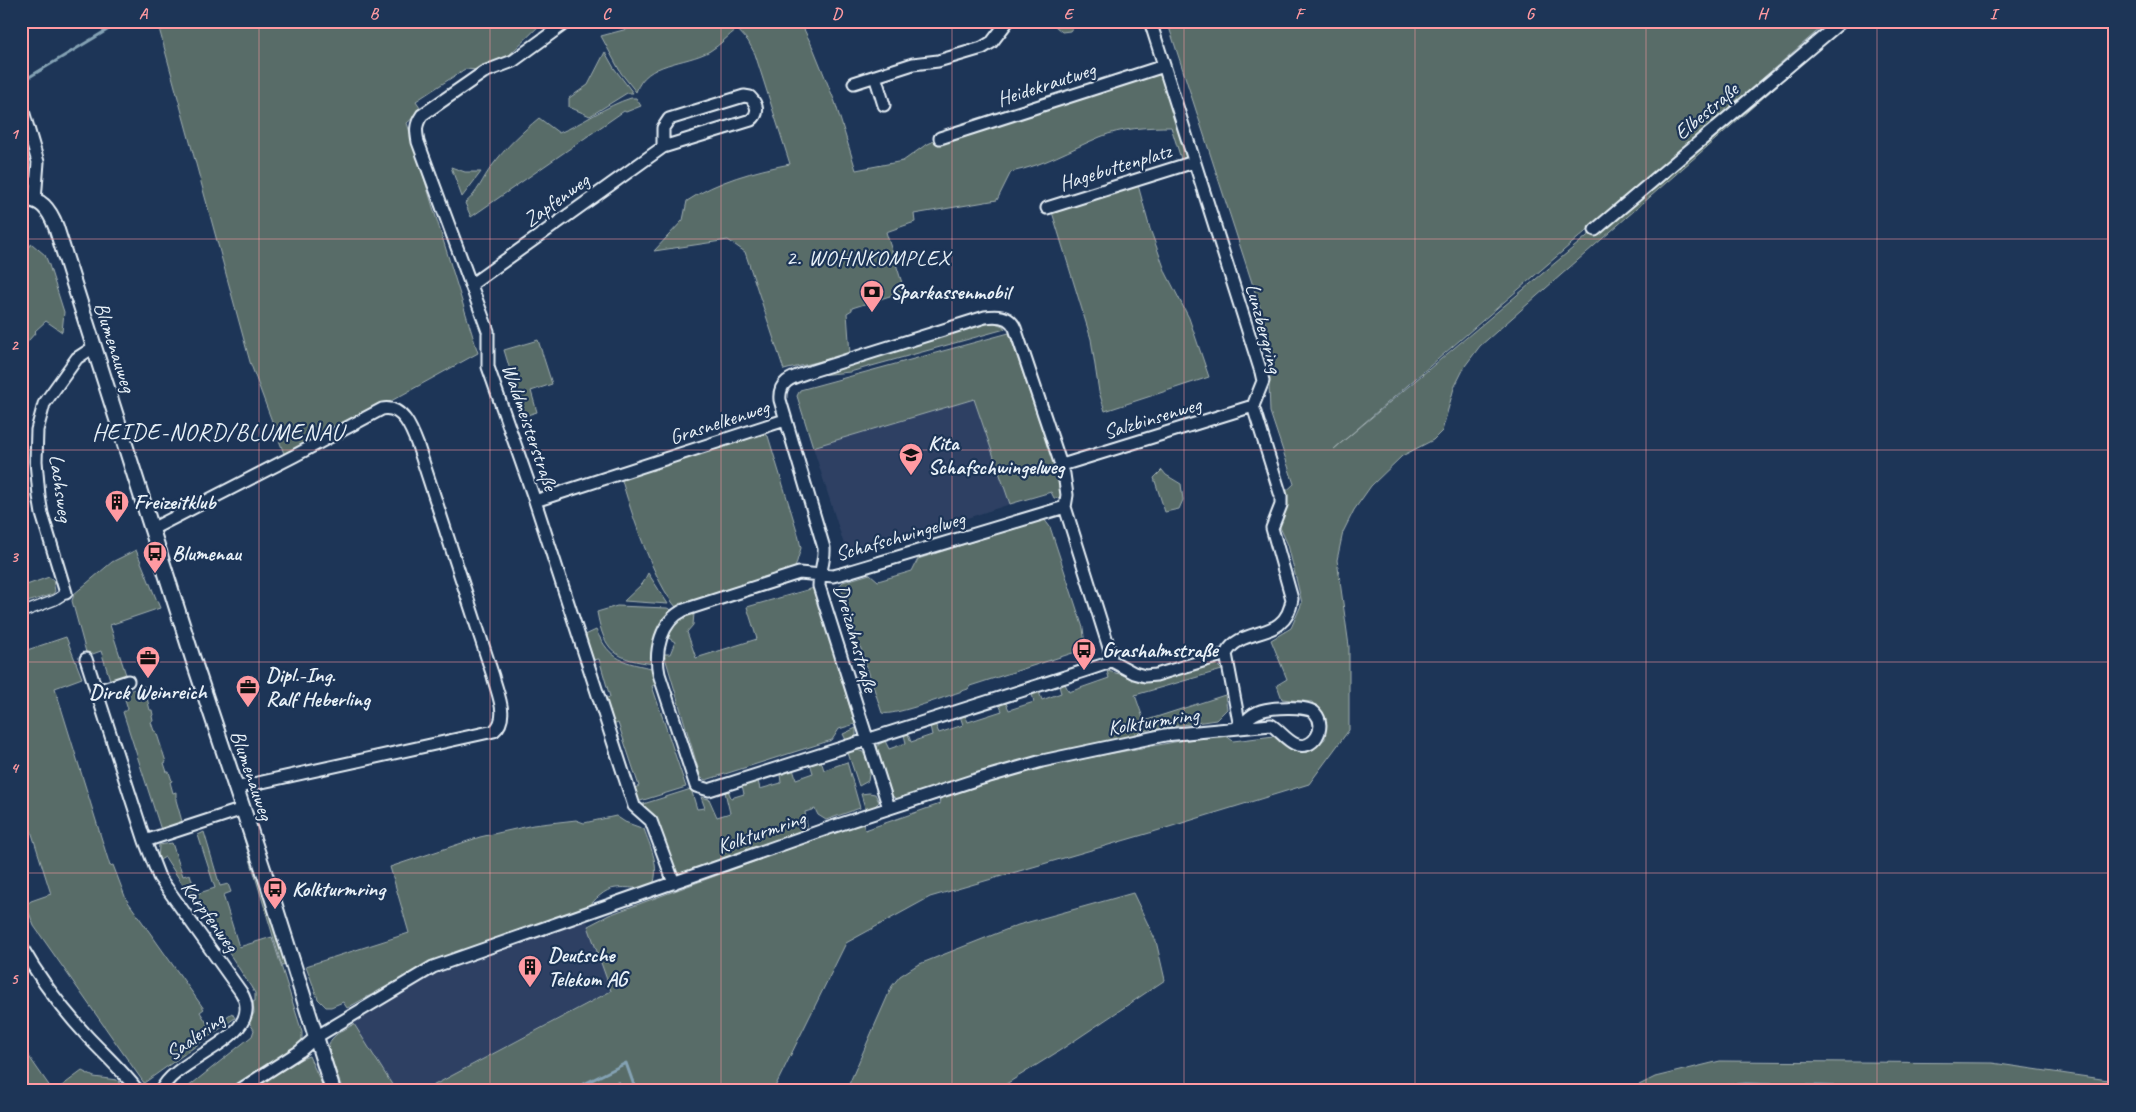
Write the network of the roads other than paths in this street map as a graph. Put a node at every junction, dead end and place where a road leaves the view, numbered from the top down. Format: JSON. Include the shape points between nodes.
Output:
{"nodes":[{"id":1,"x":568,"y":21,"type":"edge"},
{"id":2,"x":1008,"y":21,"type":"edge"},
{"id":3,"x":1150,"y":21,"type":"edge"},
{"id":4,"x":1842,"y":21,"type":"edge"},
{"id":5,"x":1164,"y":66,"type":"junction"},
{"id":6,"x":875,"y":76,"type":"junction"},
{"id":7,"x":854,"y":83,"type":"dead end"},
{"id":8,"x":21,"y":104,"type":"edge"},
{"id":9,"x":884,"y":105,"type":"dead end"},
{"id":10,"x":940,"y":138,"type":"dead end"},
{"id":11,"x":663,"y":147,"type":"junction"},
{"id":12,"x":1194,"y":162,"type":"junction"},
{"id":13,"x":28,"y":200,"type":"edge"},
{"id":14,"x":1047,"y":208,"type":"dead end"},
{"id":15,"x":1595,"y":230,"type":"dead end"},
{"id":16,"x":472,"y":284,"type":"junction"},
{"id":17,"x":94,"y":347,"type":"junction"},
{"id":18,"x":1253,"y":406,"type":"junction"},
{"id":19,"x":784,"y":420,"type":"junction"},
{"id":20,"x":1062,"y":465,"type":"junction"},
{"id":21,"x":536,"y":501,"type":"junction"},
{"id":22,"x":1065,"y":507,"type":"junction"},
{"id":23,"x":152,"y":529,"type":"junction"},
{"id":24,"x":819,"y":575,"type":"junction"},
{"id":25,"x":66,"y":593,"type":"joint"},
{"id":26,"x":21,"y":613,"type":"edge"},
{"id":27,"x":1226,"y":654,"type":"junction"},
{"id":28,"x":86,"y":659,"type":"dead end"},
{"id":29,"x":1110,"y":660,"type":"junction"},
{"id":30,"x":128,"y":681,"type":"dead end"},
{"id":31,"x":97,"y":691,"type":"junction"},
{"id":32,"x":1240,"y":726,"type":"junction"},
{"id":33,"x":866,"y":740,"type":"junction"},
{"id":34,"x":235,"y":788,"type":"junction"},
{"id":35,"x":889,"y":808,"type":"junction"},
{"id":36,"x":243,"y":809,"type":"junction"},
{"id":37,"x":145,"y":842,"type":"junction"},
{"id":38,"x":674,"y":883,"type":"junction"},
{"id":39,"x":21,"y":946,"type":"edge"},
{"id":40,"x":248,"y":1009,"type":"joint"},
{"id":41,"x":316,"y":1037,"type":"junction"},
{"id":42,"x":138,"y":1091,"type":"edge"},
{"id":43,"x":161,"y":1091,"type":"edge"},
{"id":44,"x":238,"y":1091,"type":"edge"},
{"id":45,"x":334,"y":1091,"type":"edge"}],
"edges":[{"from":1,"to":16,"type":"street","name":"Waldmeisterstraße","via":[[513,61],[479,75],[422,115],[417,122],[418,142]]},
{"from":2,"to":6,"type":"street","via":[[992,42],[982,48]]},
{"from":3,"to":5,"type":"street","name":"Lunzbergring"},
{"from":4,"to":15,"type":"street","name":"Elbestraße"},
{"from":5,"to":10,"type":"street","name":"Heidekrautweg"},
{"from":5,"to":12,"type":"street","name":"Lunzbergring"},
{"from":6,"to":7,"type":"street"},
{"from":6,"to":9,"type":"street"},
{"from":8,"to":13,"type":"street","name":"Blumenauweg","via":[[38,162]]},
{"from":11,"to":11,"type":"street","name":"Zapfenweg","via":[[751,120],[756,116],[755,102],[744,96],[669,119],[663,128]]},
{"from":11,"to":16,"type":"street","name":"Zapfenweg"},
{"from":12,"to":14,"type":"street","name":"Hagebuttenplatz"},
{"from":12,"to":18,"type":"street","name":"Lunzbergring","via":[[1261,372],[1263,381]]},
{"from":13,"to":17,"type":"street","name":"Blumenauweg","via":[[46,208],[52,218]]},
{"from":16,"to":21,"type":"street","name":"Waldmeisterstraße","via":[[488,331],[488,367]]},
{"from":17,"to":23,"type":"street","name":"Blumenauweg"},
{"from":17,"to":25,"type":"street","name":"Lachsweg","via":[[78,358],[44,404],[37,430],[39,496]]},
{"from":18,"to":20,"type":"street","name":"Salzbinsenweg"},
{"from":18,"to":27,"type":"street","via":[[1280,491],[1281,505],[1272,528],[1292,599],[1291,610],[1278,626],[1234,642]]},
{"from":19,"to":20,"type":"street","name":"Grasnelkenweg","via":[[779,395],[788,380],[985,317],[997,316],[1007,318],[1015,328]]},
{"from":19,"to":21,"type":"street","name":"Grasnelkenweg"},
{"from":19,"to":24,"type":"street","name":"Dreizahnstraße","via":[[824,548],[825,557]]},
{"from":20,"to":22,"type":"street","via":[[1066,485]]},
{"from":21,"to":38,"type":"street","name":"Waldmeisterstraße","via":[[634,806],[651,822]]},
{"from":22,"to":24,"type":"street","name":"Schafschwingelweg","via":[[841,574]]},
{"from":22,"to":29,"type":"street","via":[[1111,654]]},
{"from":23,"to":34,"type":"street","name":"Blumenauweg"},
{"from":23,"to":34,"type":"street","via":[[382,409],[396,410],[413,434],[493,676],[503,714],[494,731]]},
{"from":24,"to":33,"type":"street","name":"Dreizahnstraße","via":[[819,586]]},
{"from":24,"to":33,"type":"street","name":"Schafschwingelweg","via":[[799,573],[675,614],[657,654],[660,674],[696,786],[709,790]]},
{"from":25,"to":26,"type":"street"},
{"from":27,"to":29,"type":"street","via":[[1145,676]]},
{"from":27,"to":32,"type":"street"},
{"from":28,"to":31,"type":"street","name":"Karpfenweg"},
{"from":29,"to":33,"type":"street","via":[[1091,669]]},
{"from":30,"to":31,"type":"street"},
{"from":31,"to":37,"type":"street","name":"Karpfenweg"},
{"from":32,"to":32,"type":"street","name":"Kolkturmring","via":[[1271,725],[1294,744],[1303,745],[1316,738],[1320,727],[1314,712],[1301,708],[1260,711]]},
{"from":32,"to":35,"type":"street","name":"Kolkturmring","via":[[1165,735],[1042,761]]},
{"from":33,"to":35,"type":"street","name":"Dreizahnstraße"},
{"from":34,"to":36,"type":"street","name":"Blumenauweg"},
{"from":35,"to":38,"type":"street","name":"Kolkturmring"},
{"from":36,"to":37,"type":"street"},
{"from":36,"to":41,"type":"street","name":"Blumenauweg"},
{"from":37,"to":40,"type":"street","name":"Karpfenweg","via":[[159,877],[242,992]]},
{"from":38,"to":41,"type":"street","name":"Kolkturmring","via":[[433,967]]},
{"from":39,"to":42,"type":"street","via":[[67,1012]]},
{"from":40,"to":43,"type":"street","name":"Saalering","via":[[246,1019],[237,1030],[170,1078]]},
{"from":41,"to":44,"type":"street","name":"Kolkturmring"},
{"from":41,"to":45,"type":"street","name":"Blumenauweg"}]}
